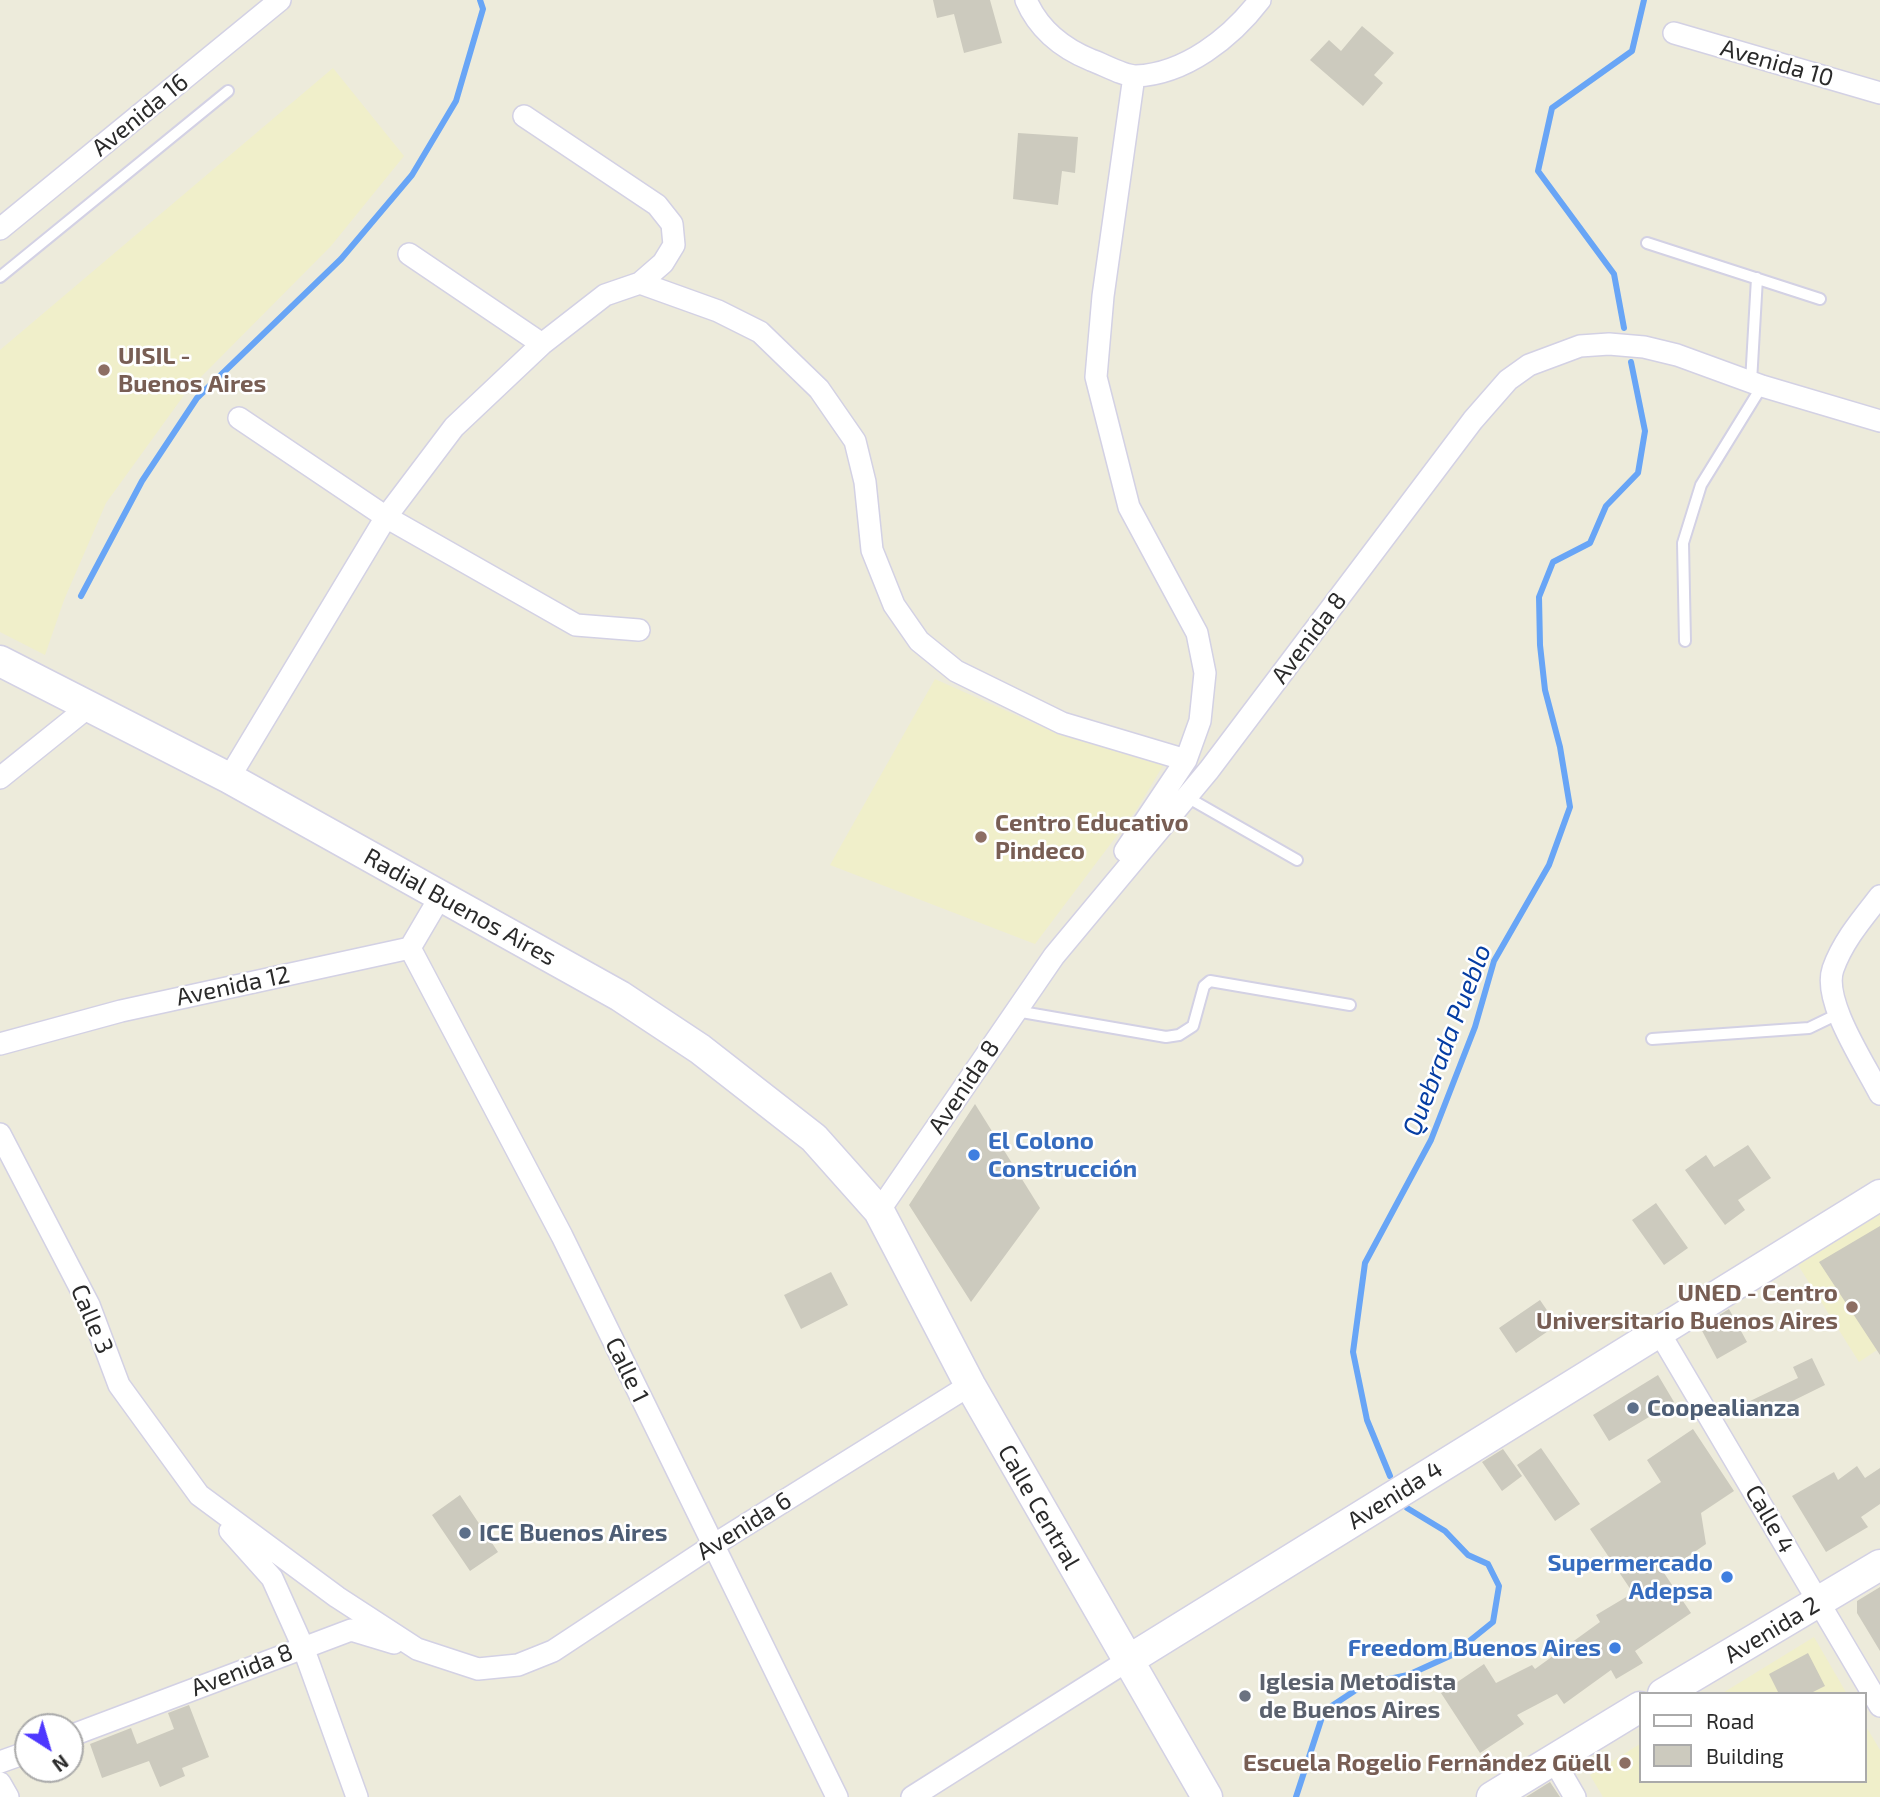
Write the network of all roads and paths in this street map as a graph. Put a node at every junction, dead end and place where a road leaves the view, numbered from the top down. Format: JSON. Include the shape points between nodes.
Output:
{"nodes":[{"id":1,"x":280,"y":0,"type":"edge"},
{"id":2,"x":1026,"y":0,"type":"edge"},
{"id":3,"x":1260,"y":0,"type":"edge"},
{"id":4,"x":1674,"y":33,"type":"dead end"},
{"id":5,"x":1134,"y":76,"type":"junction"},
{"id":6,"x":228,"y":90,"type":"dead end"},
{"id":7,"x":1880,"y":93,"type":"edge"},
{"id":8,"x":524,"y":116,"type":"dead end"},
{"id":9,"x":0,"y":229,"type":"edge"},
{"id":10,"x":1647,"y":243,"type":"dead end"},
{"id":11,"x":409,"y":254,"type":"dead end"},
{"id":12,"x":0,"y":277,"type":"edge"},
{"id":13,"x":1757,"y":278,"type":"junction"},
{"id":14,"x":640,"y":283,"type":"junction"},
{"id":15,"x":1819,"y":299,"type":"dead end"},
{"id":16,"x":541,"y":344,"type":"junction"},
{"id":17,"x":1756,"y":384,"type":"junction"},
{"id":18,"x":239,"y":418,"type":"dead end"},
{"id":19,"x":1880,"y":421,"type":"edge"},
{"id":20,"x":386,"y":517,"type":"junction"},
{"id":21,"x":639,"y":630,"type":"dead end"},
{"id":22,"x":1685,"y":641,"type":"dead end"},
{"id":23,"x":0,"y":661,"type":"edge"},
{"id":24,"x":87,"y":708,"type":"junction"},
{"id":25,"x":1186,"y":760,"type":"junction"},
{"id":26,"x":0,"y":778,"type":"edge"},
{"id":27,"x":229,"y":778,"type":"junction"},
{"id":28,"x":1185,"y":796,"type":"junction"},
{"id":29,"x":1297,"y":860,"type":"dead end"},
{"id":30,"x":1880,"y":896,"type":"edge"},
{"id":31,"x":440,"y":897,"type":"junction"},
{"id":32,"x":410,"y":948,"type":"junction"},
{"id":33,"x":1054,"y":956,"type":"junction"},
{"id":34,"x":1350,"y":1005,"type":"dead end"},
{"id":35,"x":1016,"y":1012,"type":"junction"},
{"id":36,"x":1838,"y":1014,"type":"junction"},
{"id":37,"x":1652,"y":1039,"type":"dead end"},
{"id":38,"x":0,"y":1044,"type":"edge"},
{"id":39,"x":1880,"y":1094,"type":"edge"},
{"id":40,"x":0,"y":1134,"type":"edge"},
{"id":41,"x":1880,"y":1195,"type":"edge"},
{"id":42,"x":879,"y":1212,"type":"junction"},
{"id":43,"x":1660,"y":1332,"type":"junction"},
{"id":44,"x":970,"y":1385,"type":"junction"},
{"id":45,"x":199,"y":1495,"type":"junction"},
{"id":46,"x":712,"y":1546,"type":"junction"},
{"id":47,"x":1880,"y":1564,"type":"edge"},
{"id":48,"x":1818,"y":1602,"type":"junction"},
{"id":49,"x":303,"y":1647,"type":"junction"},
{"id":50,"x":416,"y":1649,"type":"junction"},
{"id":51,"x":1127,"y":1661,"type":"junction"},
{"id":52,"x":518,"y":1665,"type":"joint"},
{"id":53,"x":1666,"y":1692,"type":"edge"},
{"id":54,"x":1880,"y":1706,"type":"edge"},
{"id":55,"x":1638,"y":1708,"type":"edge"},
{"id":56,"x":84,"y":1731,"type":"edge"},
{"id":57,"x":1553,"y":1759,"type":"junction"},
{"id":58,"x":0,"y":1783,"type":"edge"},
{"id":59,"x":8,"y":1797,"type":"edge"},
{"id":60,"x":356,"y":1797,"type":"edge"},
{"id":61,"x":836,"y":1797,"type":"edge"},
{"id":62,"x":912,"y":1797,"type":"edge"},
{"id":63,"x":1207,"y":1797,"type":"edge"},
{"id":64,"x":1492,"y":1797,"type":"edge"},
{"id":65,"x":1575,"y":1797,"type":"edge"}],
"edges":[{"from":1,"to":9,"type":"street","name":"Avenida 16"},
{"from":2,"to":5,"type":"street","via":[[1035,20],[1074,53]]},
{"from":3,"to":5,"type":"street","via":[[1245,19],[1190,63]]},
{"from":4,"to":7,"type":"street","name":"Avenida 10"},
{"from":5,"to":25,"type":"street","via":[[1096,377],[1129,507],[1197,633],[1205,674],[1200,721]]},
{"from":6,"to":12,"type":"lane"},
{"from":8,"to":14,"type":"street","via":[[657,205],[673,224],[674,245],[663,263]]},
{"from":10,"to":13,"type":"lane"},
{"from":11,"to":16,"type":"street"},
{"from":13,"to":15,"type":"lane"},
{"from":13,"to":17,"type":"lane"},
{"from":14,"to":16,"type":"street","via":[[606,295]]},
{"from":14,"to":25,"type":"street","via":[[760,332],[819,389],[855,441],[872,551],[894,605],[919,641],[956,671],[1062,723]]},
{"from":16,"to":20,"type":"street","via":[[454,427]]},
{"from":17,"to":19,"type":"street","name":"Avenida 8"},
{"from":17,"to":22,"type":"lane","via":[[1701,485],[1683,543]]},
{"from":17,"to":28,"type":"street","name":"Avenida 8","via":[[1644,346],[1609,344],[1557,353],[1508,380],[1479,412],[1209,771]]},
{"from":18,"to":20,"type":"street"},
{"from":20,"to":21,"type":"street","via":[[576,625]]},
{"from":20,"to":27,"type":"street"},
{"from":23,"to":24,"type":"main road","name":"Radial Buenos Aires"},
{"from":24,"to":26,"type":"street"},
{"from":24,"to":27,"type":"main road","name":"Radial Buenos Aires"},
{"from":25,"to":33,"type":"street"},
{"from":27,"to":31,"type":"main road","name":"Radial Buenos Aires"},
{"from":28,"to":29,"type":"lane"},
{"from":28,"to":33,"type":"street","name":"Avenida 8"},
{"from":30,"to":36,"type":"street","via":[[1845,942],[1832,971]]},
{"from":31,"to":32,"type":"street"},
{"from":31,"to":42,"type":"main road","name":"Radial Buenos Aires","via":[[620,996],[700,1049],[814,1138]]},
{"from":32,"to":38,"type":"street","name":"Avenida 12","via":[[121,1011]]},
{"from":32,"to":46,"type":"street","name":"Calle 1","via":[[562,1236]]},
{"from":33,"to":35,"type":"street","name":"Avenida 8"},
{"from":34,"to":35,"type":"lane","via":[[1210,981],[1204,986],[1193,1026],[1166,1037]]},
{"from":35,"to":42,"type":"street","name":"Avenida 8"},
{"from":36,"to":37,"type":"lane","via":[[1809,1028]]},
{"from":36,"to":39,"type":"street"},
{"from":40,"to":45,"type":"street","name":"Calle 3","via":[[89,1305],[119,1385]]},
{"from":41,"to":43,"type":"main road","name":"Avenida 4"},
{"from":42,"to":44,"type":"main road","name":"Calle Central"},
{"from":43,"to":48,"type":"street","name":"Calle 4"},
{"from":43,"to":51,"type":"main road","name":"Avenida 4"},
{"from":44,"to":46,"type":"street","name":"Avenida 6"},
{"from":44,"to":51,"type":"main road","name":"Calle Central"},
{"from":45,"to":49,"type":"street","name":"Calle 3","via":[[272,1578]]},
{"from":45,"to":50,"type":"street","name":"Calle 3"},
{"from":46,"to":52,"type":"street","name":"Avenida 6","via":[[553,1651]]},
{"from":46,"to":61,"type":"street","name":"Calle 1"},
{"from":47,"to":48,"type":"main road","name":"Avenida 2"},
{"from":48,"to":53,"type":"main road","name":"Avenida 2"},
{"from":48,"to":54,"type":"street","name":"Calle 4"},
{"from":49,"to":50,"type":"street","name":"Avenida 8","via":[[351,1630]]},
{"from":49,"to":56,"type":"street","name":"Avenida 8"},
{"from":49,"to":60,"type":"street","name":"Calle 3"},
{"from":50,"to":52,"type":"street","name":"Calle 3","via":[[478,1669]]},
{"from":51,"to":62,"type":"street","name":"Avenida 4"},
{"from":51,"to":63,"type":"main road","name":"Calle Central"},
{"from":55,"to":57,"type":"main road"},
{"from":57,"to":64,"type":"main road"},
{"from":57,"to":65,"type":"street"},
{"from":58,"to":59,"type":"street"}]}
